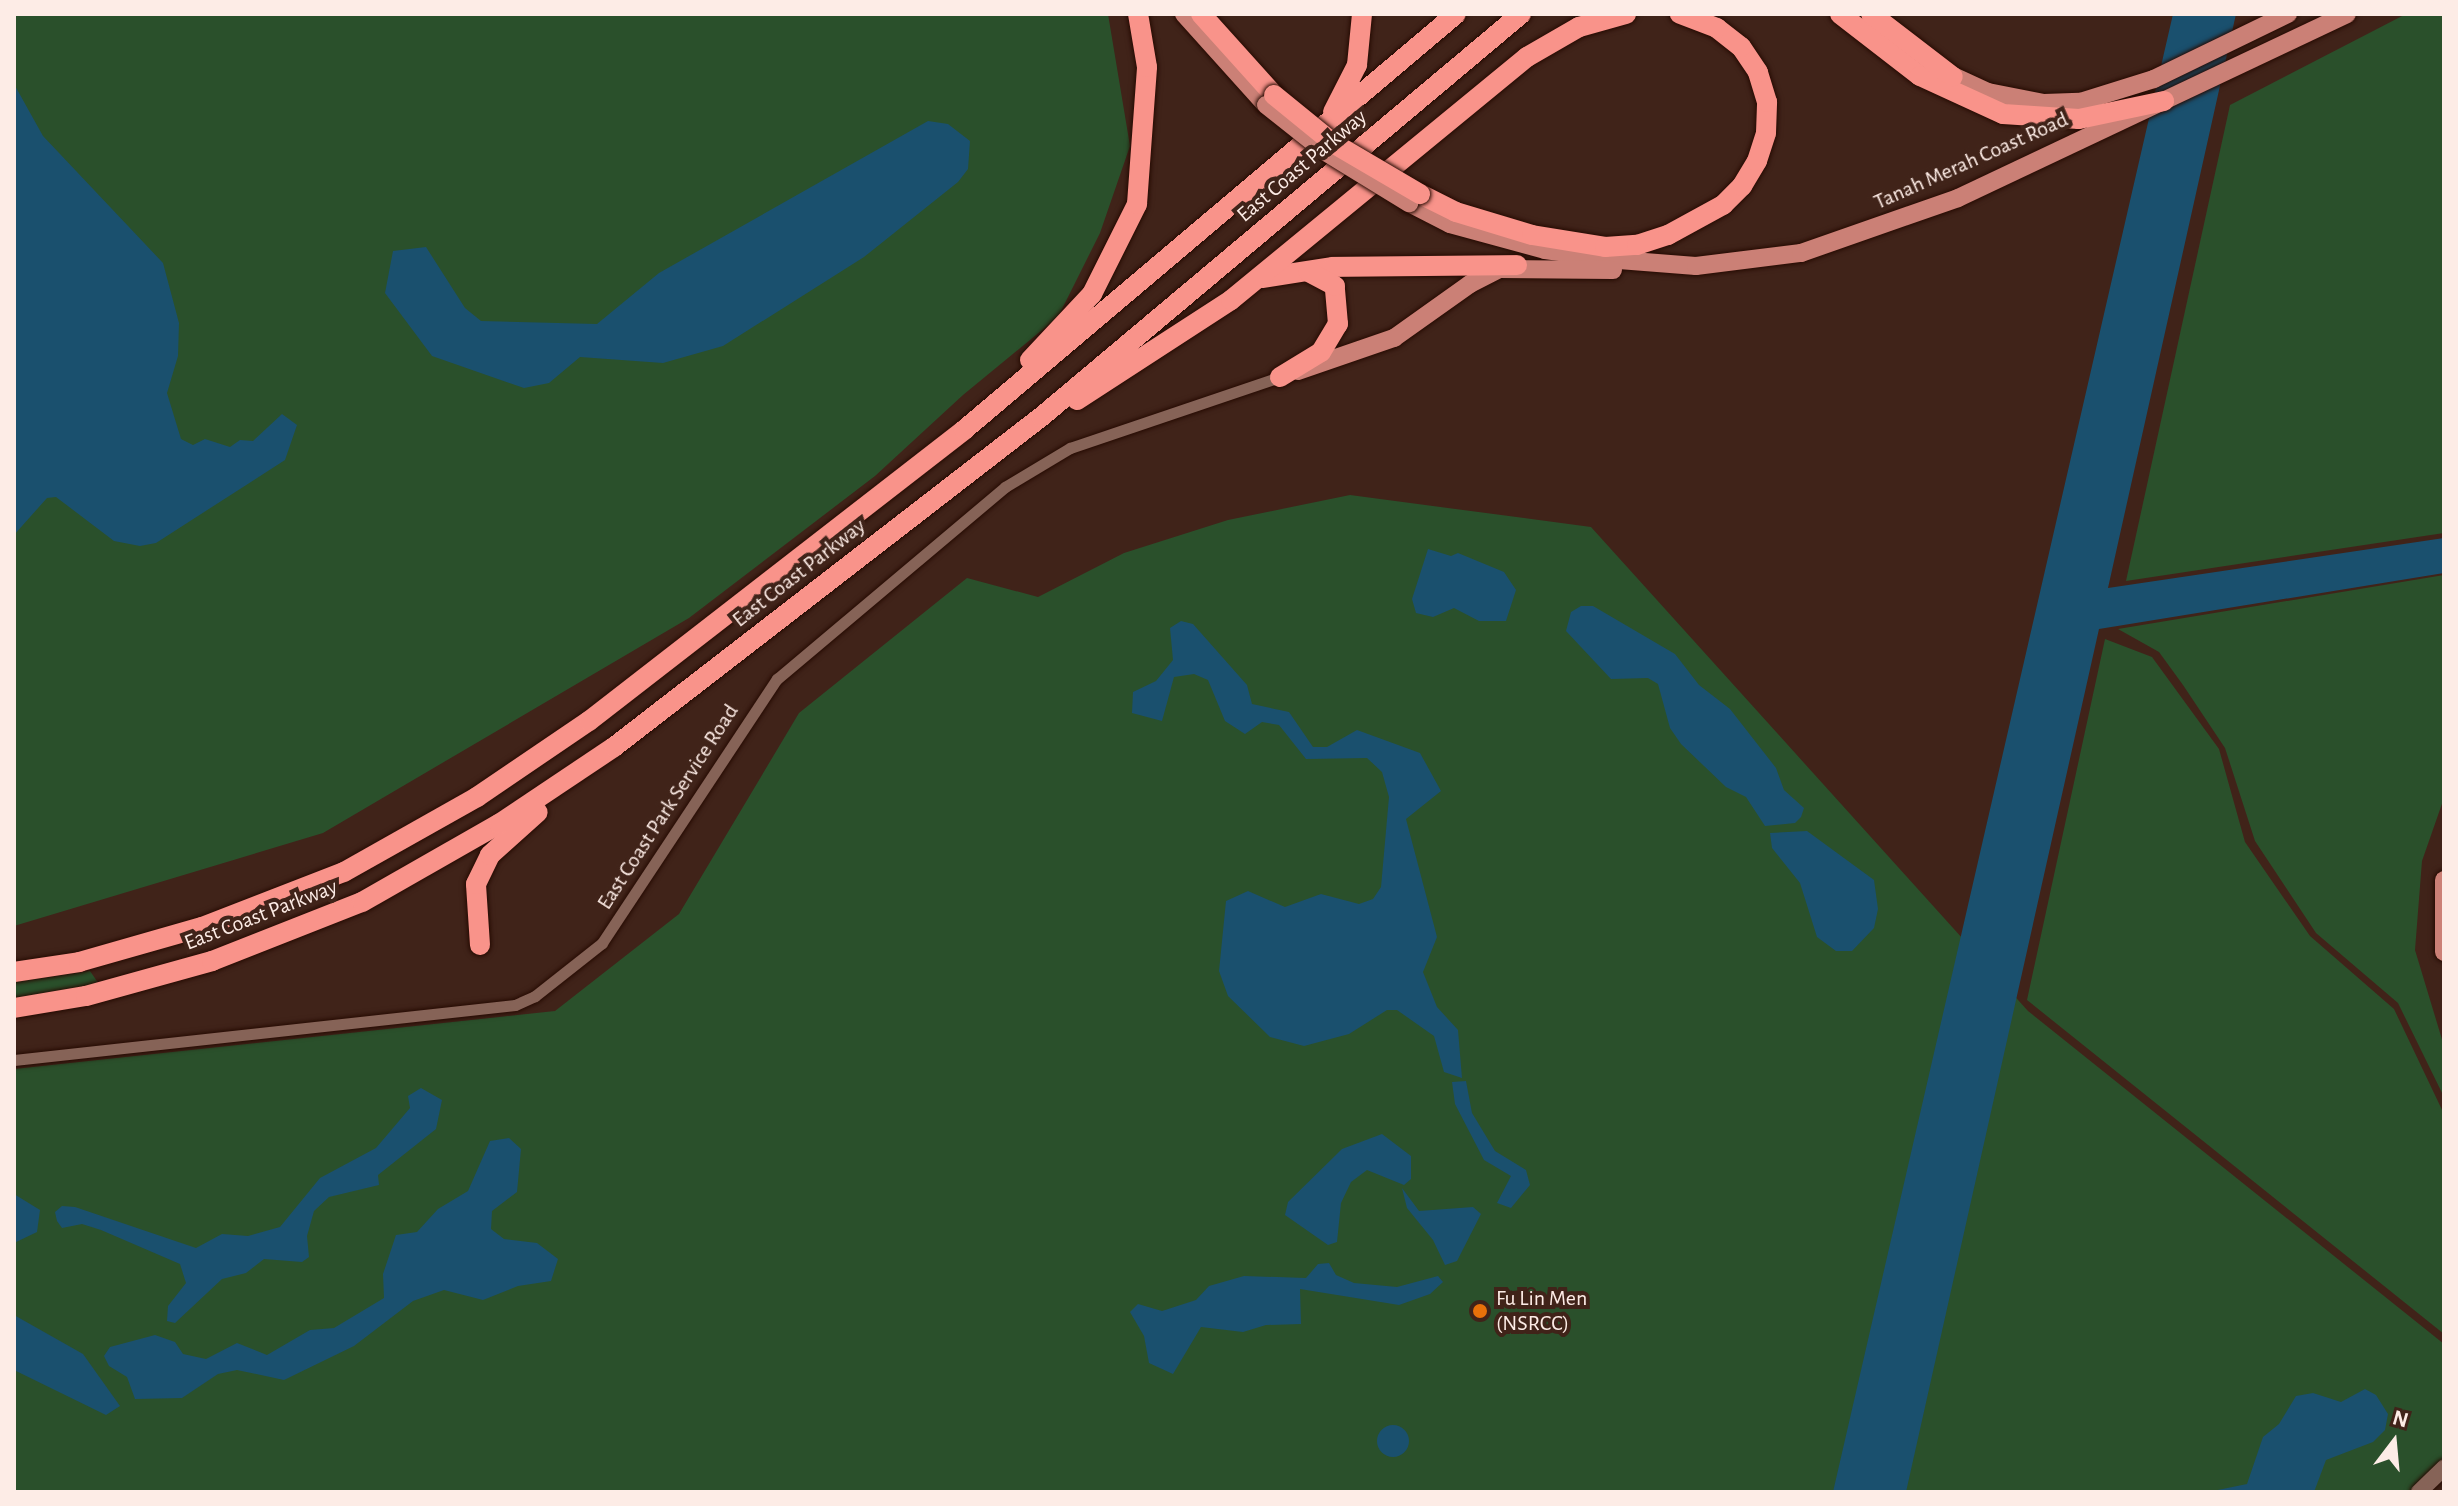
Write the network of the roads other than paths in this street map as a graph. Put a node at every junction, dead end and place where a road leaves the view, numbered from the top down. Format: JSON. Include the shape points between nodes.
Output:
{"nodes":[{"id":1,"x":1138,"y":14,"type":"edge"},
{"id":2,"x":1184,"y":14,"type":"edge"},
{"id":3,"x":1201,"y":14,"type":"edge"},
{"id":4,"x":1362,"y":14,"type":"edge"},
{"id":5,"x":1456,"y":14,"type":"edge"},
{"id":6,"x":1521,"y":14,"type":"edge"},
{"id":7,"x":1626,"y":14,"type":"edge"},
{"id":8,"x":1680,"y":14,"type":"edge"},
{"id":9,"x":1840,"y":14,"type":"edge"},
{"id":10,"x":1864,"y":14,"type":"edge"},
{"id":11,"x":1871,"y":14,"type":"edge"},
{"id":12,"x":2288,"y":14,"type":"edge"},
{"id":13,"x":2347,"y":14,"type":"edge"},
{"id":14,"x":1953,"y":77,"type":"junction"},
{"id":15,"x":1270,"y":100,"type":"junction"},
{"id":16,"x":2164,"y":101,"type":"junction"},
{"id":17,"x":1325,"y":126,"type":"junction"},
{"id":18,"x":1415,"y":199,"type":"junction"},
{"id":19,"x":1517,"y":265,"type":"junction"},
{"id":20,"x":1696,"y":266,"type":"junction"},
{"id":21,"x":1299,"y":270,"type":"junction"},
{"id":22,"x":1257,"y":279,"type":"junction"},
{"id":23,"x":1280,"y":377,"type":"junction"},
{"id":24,"x":999,"y":401,"type":"junction"},
{"id":25,"x":1041,"y":417,"type":"junction"},
{"id":26,"x":614,"y":747,"type":"junction"},
{"id":27,"x":2444,"y":880,"type":"edge"},
{"id":28,"x":480,"y":945,"type":"dead end"},
{"id":29,"x":2444,"y":952,"type":"edge"},
{"id":30,"x":14,"y":972,"type":"edge"},
{"id":31,"x":14,"y":1008,"type":"edge"},
{"id":32,"x":14,"y":1060,"type":"edge"},
{"id":33,"x":2444,"y":1468,"type":"edge"},
{"id":34,"x":2419,"y":1492,"type":"edge"}],
"edges":[{"from":1,"to":24,"type":"highway","via":[[1147,67],[1137,204],[1092,294],[1023,366]]},
{"from":2,"to":15,"type":"main road"},
{"from":3,"to":15,"type":"highway"},
{"from":4,"to":17,"type":"highway","via":[[1357,65]]},
{"from":5,"to":17,"type":"highway","name":"East Coast Parkway"},
{"from":6,"to":25,"type":"highway","name":"East Coast Parkway"},
{"from":7,"to":22,"type":"highway","via":[[1579,27],[1527,57]]},
{"from":8,"to":18,"type":"highway","via":[[1717,28],[1741,47],[1758,72],[1767,102],[1766,133],[1757,161],[1723,205],[1668,235],[1637,245],[1605,247],[1532,235]]},
{"from":9,"to":16,"type":"highway","via":[[1920,76],[2003,114],[2079,119]]},
{"from":10,"to":14,"type":"main road","name":"Tanah Merah Coast Road"},
{"from":11,"to":14,"type":"highway"},
{"from":12,"to":14,"type":"main road","name":"Tanah Merah Coast Road","via":[[2154,79],[2080,102],[2044,103],[1988,92]]},
{"from":13,"to":16,"type":"main road","name":"Tanah Merah Coast Road"},
{"from":15,"to":18,"type":"highway","bridge":true},
{"from":16,"to":20,"type":"main road","name":"Tanah Merah Coast Road","via":[[1879,228],[1801,253]]},
{"from":17,"to":24,"type":"highway","name":"East Coast Parkway"},
{"from":18,"to":20,"type":"main road","name":"Tanah Merah Coast Road","via":[[1450,224],[1545,250]]},
{"from":19,"to":20,"type":"main road","via":[[1620,270]]},
{"from":19,"to":21,"type":"highway"},
{"from":19,"to":23,"type":"main road","via":[[1485,275],[1394,338]]},
{"from":21,"to":22,"type":"highway"},
{"from":21,"to":23,"type":"highway","via":[[1330,279],[1340,315],[1321,352]]},
{"from":22,"to":25,"type":"highway","via":[[1163,346]]},
{"from":23,"to":32,"type":"street","name":"East Coast Park Service Road","via":[[1070,448],[1005,487],[777,679],[602,943],[535,996],[515,1005]]},
{"from":24,"to":30,"type":"highway","name":"East Coast Parkway","via":[[589,721],[477,797],[344,872],[202,927],[79,962]]},
{"from":25,"to":26,"type":"highway","name":"East Coast Parkway"},
{"from":26,"to":28,"type":"highway","via":[[490,855],[476,884]]},
{"from":26,"to":31,"type":"highway","name":"East Coast Parkway","via":[[499,824],[362,902],[212,961],[86,996]]},
{"from":27,"to":29,"type":"main road"},
{"from":33,"to":34,"type":"street"}]}
